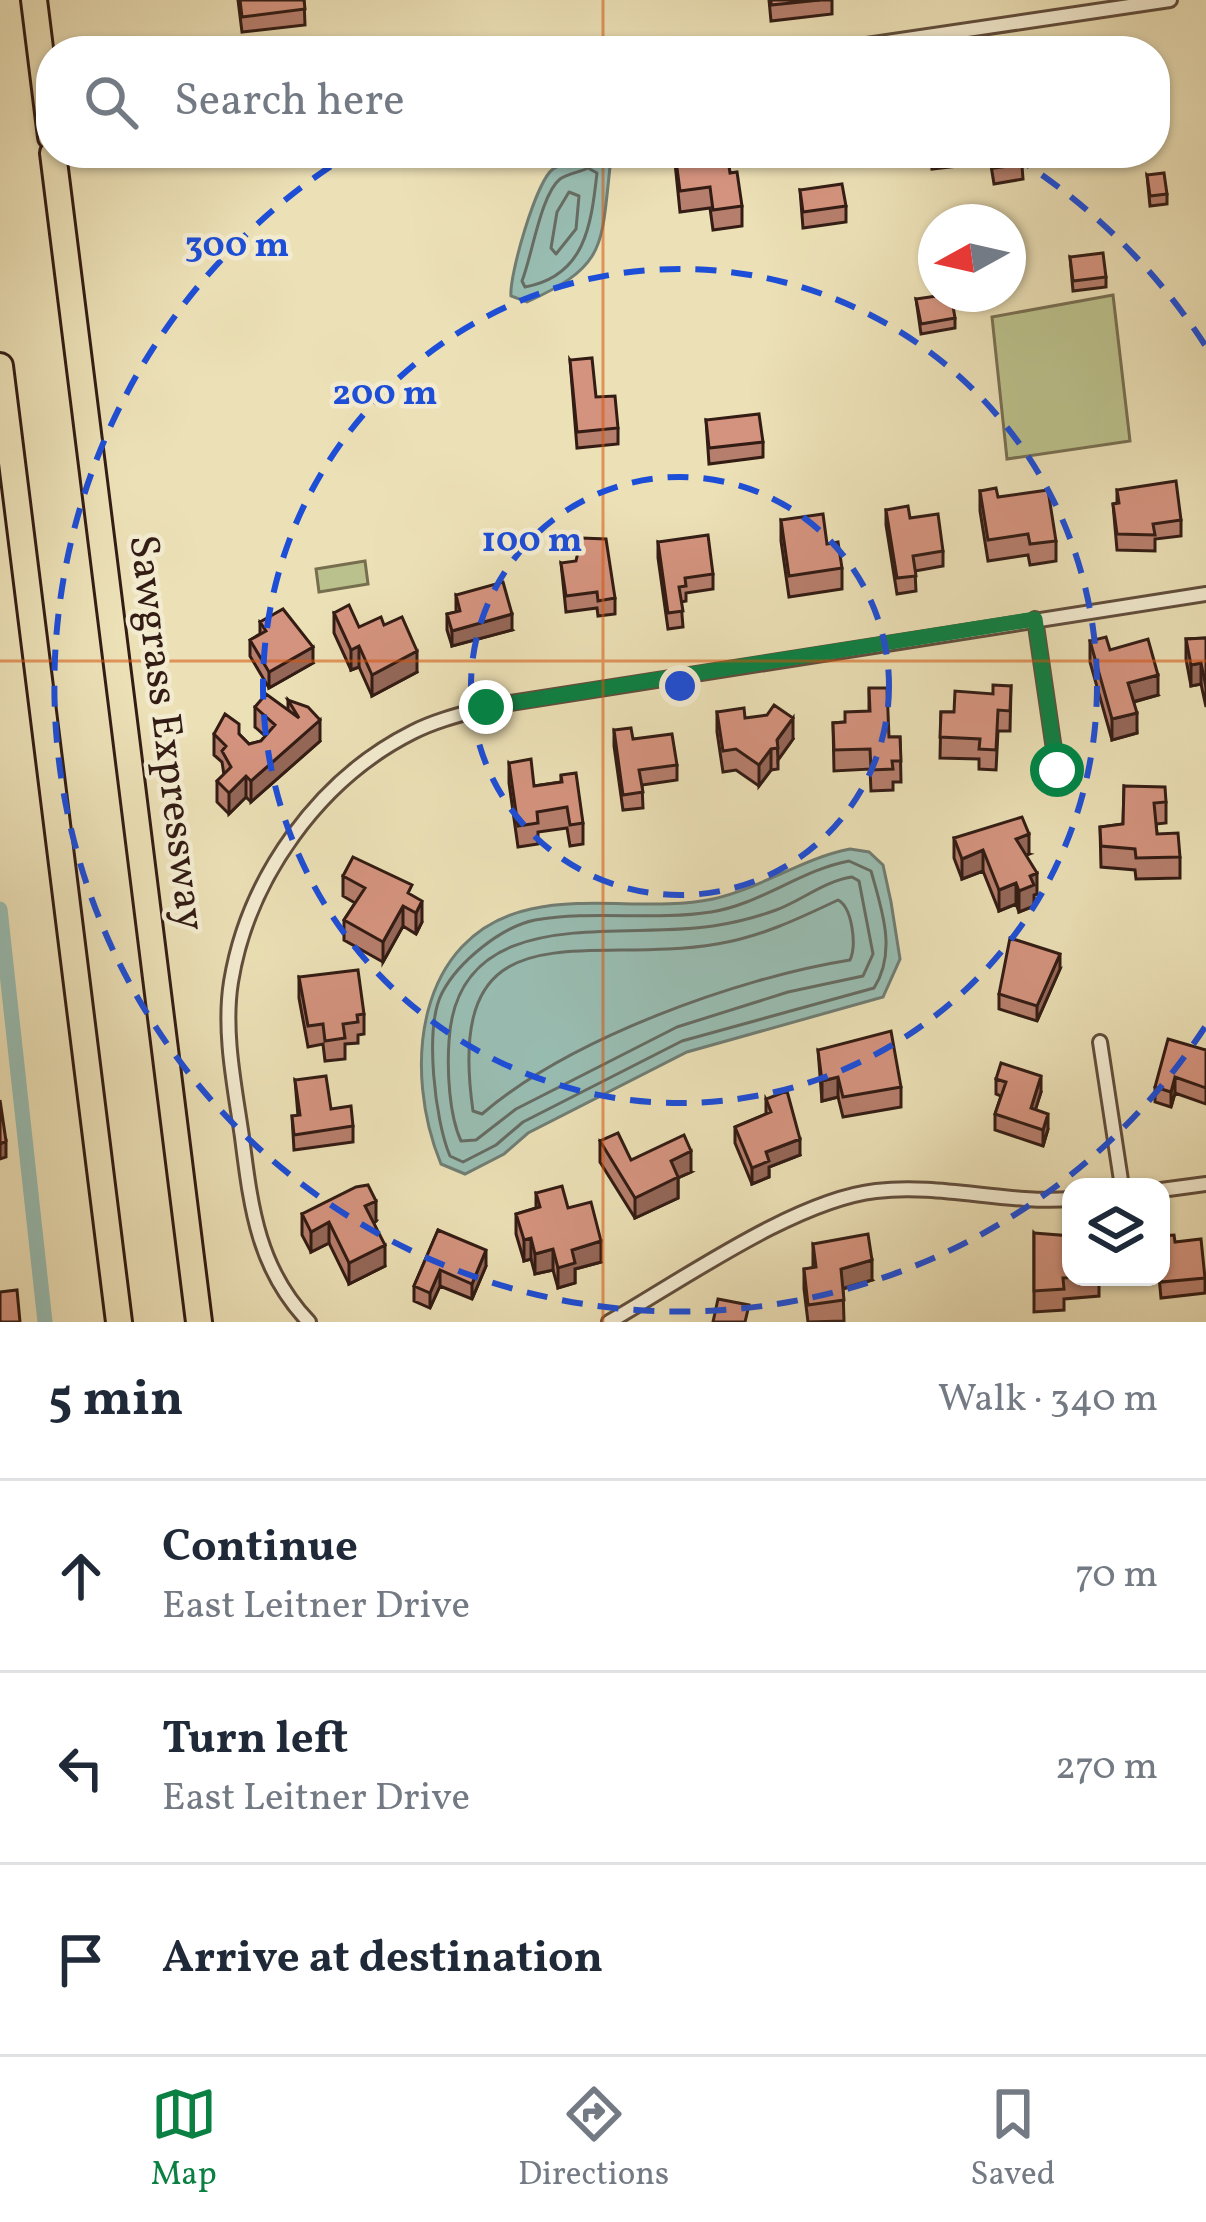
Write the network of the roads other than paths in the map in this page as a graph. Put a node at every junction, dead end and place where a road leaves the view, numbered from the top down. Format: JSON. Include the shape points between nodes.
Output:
{"nodes":[{"id":1,"x":34,"y":0,"type":"edge"},
{"id":2,"x":1170,"y":0,"type":"edge"},
{"id":3,"x":38,"y":36,"type":"edge"},
{"id":4,"x":927,"y":36,"type":"edge"},
{"id":5,"x":55,"y":168,"type":"edge"},
{"id":6,"x":0,"y":366,"type":"edge"},
{"id":7,"x":1206,"y":594,"type":"edge"},
{"id":8,"x":1035,"y":619,"type":"junction"},
{"id":9,"x":1057,"y":770,"type":"dead end"},
{"id":10,"x":1100,"y":1042,"type":"dead end"},
{"id":11,"x":1121,"y":1178,"type":"edge"},
{"id":12,"x":1206,"y":1184,"type":"edge"},
{"id":13,"x":1170,"y":1189,"type":"edge"},
{"id":14,"x":1062,"y":1198,"type":"edge"},
{"id":15,"x":119,"y":1322,"type":"edge"},
{"id":16,"x":199,"y":1322,"type":"edge"},
{"id":17,"x":309,"y":1322,"type":"edge"},
{"id":18,"x":609,"y":1322,"type":"edge"}],
"edges":[{"from":1,"to":3,"type":"highway"},
{"from":2,"to":4,"type":"street"},
{"from":5,"to":16,"type":"highway","name":"Sawgrass Expressway"},
{"from":6,"to":15,"type":"highway"},
{"from":7,"to":8,"type":"street"},
{"from":8,"to":9,"type":"street"},
{"from":8,"to":17,"type":"street","via":[[491,706],[415,730],[322,797],[246,920],[230,986],[254,1224],[269,1270]]},
{"from":10,"to":11,"type":"street"},
{"from":12,"to":13,"type":"street"},
{"from":14,"to":18,"type":"street","via":[[916,1190],[837,1200]]}]}
